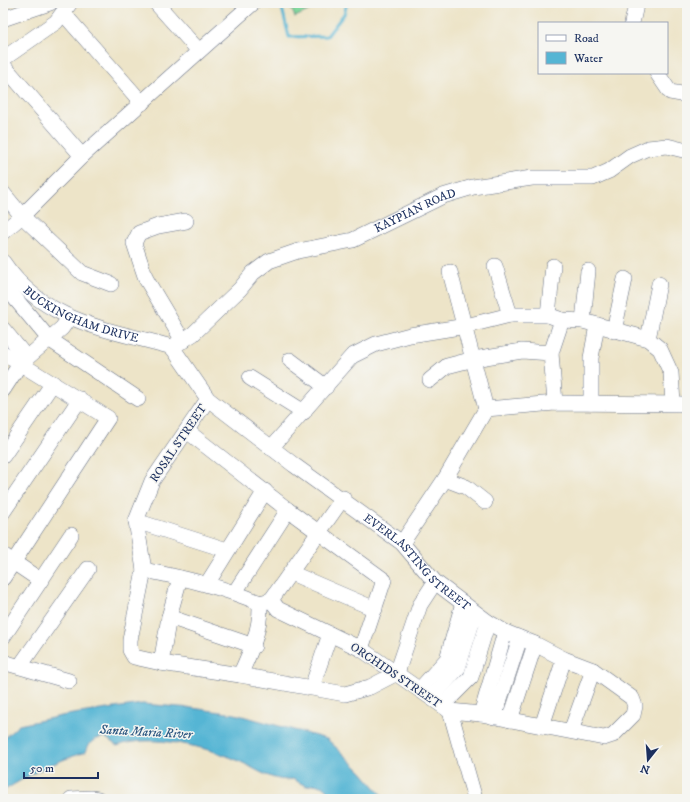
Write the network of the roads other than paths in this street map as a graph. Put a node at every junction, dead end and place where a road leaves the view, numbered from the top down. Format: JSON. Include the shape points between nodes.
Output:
{"nodes":[{"id":1,"x":50,"y":3,"type":"edge"},
{"id":2,"x":156,"y":3,"type":"edge"},
{"id":3,"x":253,"y":3,"type":"edge"},
{"id":4,"x":638,"y":3,"type":"edge"},
{"id":5,"x":66,"y":8,"type":"edge"},
{"id":6,"x":3,"y":19,"type":"edge"},
{"id":7,"x":632,"y":22,"type":"edge"},
{"id":8,"x":199,"y":52,"type":"junction"},
{"id":9,"x":3,"y":59,"type":"edge"},
{"id":10,"x":3,"y":65,"type":"edge"},
{"id":11,"x":658,"y":74,"type":"edge"},
{"id":12,"x":687,"y":95,"type":"edge"},
{"id":13,"x":142,"y":103,"type":"junction"},
{"id":14,"x":687,"y":151,"type":"edge"},
{"id":15,"x":82,"y":156,"type":"junction"},
{"id":16,"x":3,"y":193,"type":"edge"},
{"id":17,"x":22,"y":216,"type":"junction"},
{"id":18,"x":186,"y":221,"type":"dead end"},
{"id":19,"x":3,"y":232,"type":"edge"},
{"id":20,"x":3,"y":262,"type":"edge"},
{"id":21,"x":496,"y":266,"type":"dead end"},
{"id":22,"x":553,"y":266,"type":"dead end"},
{"id":23,"x":588,"y":271,"type":"dead end"},
{"id":24,"x":450,"y":272,"type":"dead end"},
{"id":25,"x":625,"y":279,"type":"dead end"},
{"id":26,"x":3,"y":284,"type":"edge"},
{"id":27,"x":111,"y":284,"type":"dead end"},
{"id":28,"x":659,"y":284,"type":"dead end"},
{"id":29,"x":510,"y":314,"type":"junction"},
{"id":30,"x":548,"y":316,"type":"junction"},
{"id":31,"x":69,"y":318,"type":"junction"},
{"id":32,"x":562,"y":320,"type":"junction"},
{"id":33,"x":590,"y":323,"type":"junction"},
{"id":34,"x":466,"y":326,"type":"junction"},
{"id":35,"x":3,"y":329,"type":"edge"},
{"id":36,"x":614,"y":331,"type":"junction"},
{"id":37,"x":49,"y":339,"type":"junction"},
{"id":38,"x":648,"y":339,"type":"junction"},
{"id":39,"x":178,"y":344,"type":"junction"},
{"id":40,"x":3,"y":353,"type":"edge"},
{"id":41,"x":551,"y":353,"type":"junction"},
{"id":42,"x":474,"y":359,"type":"junction"},
{"id":43,"x":290,"y":360,"type":"dead end"},
{"id":44,"x":24,"y":361,"type":"junction"},
{"id":45,"x":250,"y":378,"type":"dead end"},
{"id":46,"x":430,"y":380,"type":"dead end"},
{"id":47,"x":53,"y":383,"type":"junction"},
{"id":48,"x":326,"y":387,"type":"junction"},
{"id":49,"x":3,"y":390,"type":"edge"},
{"id":50,"x":80,"y":399,"type":"junction"},
{"id":51,"x":138,"y":399,"type":"dead end"},
{"id":52,"x":208,"y":399,"type":"junction"},
{"id":53,"x":555,"y":403,"type":"junction"},
{"id":54,"x":591,"y":403,"type":"junction"},
{"id":55,"x":680,"y":403,"type":"edge"},
{"id":56,"x":486,"y":409,"type":"junction"},
{"id":57,"x":304,"y":412,"type":"junction"},
{"id":58,"x":187,"y":431,"type":"junction"},
{"id":59,"x":271,"y":448,"type":"junction"},
{"id":60,"x":3,"y":456,"type":"edge"},
{"id":61,"x":445,"y":479,"type":"junction"},
{"id":62,"x":265,"y":492,"type":"junction"},
{"id":63,"x":343,"y":498,"type":"junction"},
{"id":64,"x":485,"y":502,"type":"dead end"},
{"id":65,"x":288,"y":510,"type":"junction"},
{"id":66,"x":3,"y":512,"type":"edge"},
{"id":67,"x":136,"y":521,"type":"junction"},
{"id":68,"x":319,"y":532,"type":"junction"},
{"id":69,"x":71,"y":535,"type":"dead end"},
{"id":70,"x":402,"y":543,"type":"junction"},
{"id":71,"x":227,"y":550,"type":"junction"},
{"id":72,"x":8,"y":558,"type":"edge"},
{"id":73,"x":88,"y":569,"type":"dead end"},
{"id":74,"x":144,"y":570,"type":"junction"},
{"id":75,"x":291,"y":573,"type":"junction"},
{"id":76,"x":3,"y":578,"type":"edge"},
{"id":77,"x":180,"y":578,"type":"junction"},
{"id":78,"x":40,"y":580,"type":"junction"},
{"id":79,"x":435,"y":582,"type":"junction"},
{"id":80,"x":207,"y":584,"type":"junction"},
{"id":81,"x":234,"y":592,"type":"junction"},
{"id":82,"x":266,"y":601,"type":"junction"},
{"id":83,"x":462,"y":603,"type":"junction"},
{"id":84,"x":375,"y":609,"type":"junction"},
{"id":85,"x":475,"y":612,"type":"junction"},
{"id":86,"x":169,"y":617,"type":"junction"},
{"id":87,"x":488,"y":622,"type":"junction"},
{"id":88,"x":505,"y":632,"type":"junction"},
{"id":89,"x":330,"y":634,"type":"junction"},
{"id":90,"x":3,"y":637,"type":"edge"},
{"id":91,"x":520,"y":638,"type":"junction"},
{"id":92,"x":535,"y":644,"type":"junction"},
{"id":93,"x":254,"y":646,"type":"junction"},
{"id":94,"x":361,"y":649,"type":"junction"},
{"id":95,"x":564,"y":659,"type":"junction"},
{"id":96,"x":3,"y":662,"type":"edge"},
{"id":97,"x":160,"y":663,"type":"junction"},
{"id":98,"x":20,"y":666,"type":"junction"},
{"id":99,"x":593,"y":670,"type":"junction"},
{"id":100,"x":397,"y":673,"type":"junction"},
{"id":101,"x":240,"y":675,"type":"junction"},
{"id":102,"x":69,"y":681,"type":"dead end"},
{"id":103,"x":312,"y":687,"type":"junction"},
{"id":104,"x":436,"y":700,"type":"junction"},
{"id":105,"x":634,"y":706,"type":"joint"},
{"id":106,"x":487,"y":715,"type":"junction"},
{"id":107,"x":510,"y":720,"type":"junction"},
{"id":108,"x":542,"y":726,"type":"junction"},
{"id":109,"x":571,"y":731,"type":"junction"},
{"id":110,"x":71,"y":799,"type":"edge"},
{"id":111,"x":98,"y":799,"type":"edge"},
{"id":112,"x":475,"y":799,"type":"edge"}],
"edges":[{"from":1,"to":6,"type":"street"},
{"from":2,"to":8,"type":"street"},
{"from":3,"to":8,"type":"street"},
{"from":4,"to":7,"type":"street"},
{"from":5,"to":9,"type":"street","via":[[56,22]]},
{"from":5,"to":13,"type":"street"},
{"from":8,"to":13,"type":"street"},
{"from":10,"to":15,"type":"street"},
{"from":11,"to":12,"type":"street","via":[[670,92]]},
{"from":13,"to":15,"type":"street"},
{"from":14,"to":39,"type":"street","name":"KAYPIAN ROAD","via":[[667,146],[648,148],[593,178],[532,178],[473,187],[443,196],[352,240],[298,251],[268,261],[193,334]]},
{"from":15,"to":17,"type":"street"},
{"from":16,"to":17,"type":"street"},
{"from":17,"to":19,"type":"street"},
{"from":17,"to":27,"type":"street","via":[[82,274]]},
{"from":18,"to":39,"type":"street","name":"EVERLASTING STREET","via":[[158,226],[139,233],[134,243],[146,279]]},
{"from":20,"to":31,"type":"street","name":"BUCKINGHAM DRIVE","via":[[35,296]]},
{"from":21,"to":29,"type":"street"},
{"from":22,"to":30,"type":"street"},
{"from":23,"to":33,"type":"street"},
{"from":24,"to":34,"type":"street"},
{"from":25,"to":36,"type":"street"},
{"from":26,"to":37,"type":"street"},
{"from":28,"to":38,"type":"street"},
{"from":29,"to":30,"type":"street"},
{"from":29,"to":34,"type":"street"},
{"from":30,"to":32,"type":"street"},
{"from":31,"to":37,"type":"street"},
{"from":31,"to":39,"type":"street","name":"BUCKINGHAM DRIVE"},
{"from":32,"to":33,"type":"street"},
{"from":32,"to":41,"type":"street"},
{"from":33,"to":36,"type":"street"},
{"from":33,"to":54,"type":"street"},
{"from":34,"to":42,"type":"street"},
{"from":34,"to":48,"type":"street","via":[[410,335],[376,344],[352,356]]},
{"from":35,"to":44,"type":"street"},
{"from":36,"to":38,"type":"street"},
{"from":37,"to":44,"type":"street"},
{"from":37,"to":51,"type":"street"},
{"from":38,"to":55,"type":"street","via":[[660,350],[671,373]]},
{"from":39,"to":52,"type":"street","name":"EVERLASTING STREET"},
{"from":40,"to":44,"type":"street"},
{"from":41,"to":42,"type":"street","via":[[522,351]]},
{"from":41,"to":53,"type":"street"},
{"from":42,"to":46,"type":"street","via":[[447,366]]},
{"from":42,"to":56,"type":"street"},
{"from":43,"to":48,"type":"street"},
{"from":44,"to":47,"type":"street"},
{"from":44,"to":49,"type":"street"},
{"from":45,"to":57,"type":"street"},
{"from":47,"to":50,"type":"street"},
{"from":47,"to":60,"type":"street"},
{"from":48,"to":57,"type":"street"},
{"from":50,"to":66,"type":"street"},
{"from":50,"to":72,"type":"street","via":[[108,418]]},
{"from":52,"to":58,"type":"street","name":"ROSAL STREET"},
{"from":52,"to":59,"type":"street","name":"EVERLASTING STREET"},
{"from":53,"to":54,"type":"street"},
{"from":53,"to":56,"type":"street"},
{"from":54,"to":55,"type":"street"},
{"from":56,"to":61,"type":"street"},
{"from":57,"to":59,"type":"street"},
{"from":58,"to":62,"type":"street"},
{"from":58,"to":67,"type":"street","name":"ROSAL STREET","via":[[152,481]]},
{"from":59,"to":63,"type":"street","name":"EVERLASTING STREET"},
{"from":61,"to":64,"type":"street","via":[[466,487]]},
{"from":61,"to":70,"type":"street"},
{"from":62,"to":65,"type":"street"},
{"from":62,"to":71,"type":"street"},
{"from":63,"to":68,"type":"street"},
{"from":63,"to":70,"type":"street","name":"EVERLASTING STREET"},
{"from":65,"to":68,"type":"street"},
{"from":65,"to":81,"type":"street"},
{"from":67,"to":71,"type":"street"},
{"from":67,"to":74,"type":"street"},
{"from":68,"to":75,"type":"street"},
{"from":68,"to":84,"type":"street","via":[[384,580]]},
{"from":69,"to":78,"type":"street"},
{"from":70,"to":79,"type":"street","name":"EVERLASTING STREET"},
{"from":71,"to":80,"type":"street"},
{"from":72,"to":76,"type":"street"},
{"from":72,"to":78,"type":"street"},
{"from":73,"to":98,"type":"street"},
{"from":74,"to":77,"type":"street","name":"ORCHIDS STREET"},
{"from":74,"to":97,"type":"street","via":[[130,650],[134,657]]},
{"from":75,"to":82,"type":"street"},
{"from":75,"to":84,"type":"street"},
{"from":77,"to":80,"type":"street","name":"ORCHIDS STREET"},
{"from":77,"to":86,"type":"street"},
{"from":78,"to":90,"type":"street"},
{"from":79,"to":83,"type":"street","name":"EVERLASTING STREET"},
{"from":79,"to":100,"type":"street","via":[[420,606]]},
{"from":80,"to":81,"type":"street","name":"ORCHIDS STREET"},
{"from":81,"to":82,"type":"street","name":"ORCHIDS STREET"},
{"from":82,"to":89,"type":"street","name":"ORCHIDS STREET"},
{"from":82,"to":93,"type":"street"},
{"from":83,"to":85,"type":"street","name":"EVERLASTING STREET"},
{"from":83,"to":104,"type":"street"},
{"from":84,"to":94,"type":"street"},
{"from":85,"to":87,"type":"street","name":"EVERLASTING STREET"},
{"from":85,"to":104,"type":"street","via":[[458,668]]},
{"from":86,"to":93,"type":"street"},
{"from":86,"to":97,"type":"street"},
{"from":87,"to":88,"type":"street","name":"EVERLASTING STREET"},
{"from":87,"to":104,"type":"street","via":[[470,677]]},
{"from":88,"to":91,"type":"street","name":"EVERLASTING STREET"},
{"from":88,"to":106,"type":"street"},
{"from":89,"to":94,"type":"street","name":"ORCHIDS STREET"},
{"from":89,"to":103,"type":"street"},
{"from":91,"to":92,"type":"street","name":"EVERLASTING STREET"},
{"from":91,"to":106,"type":"street"},
{"from":92,"to":95,"type":"street","name":"EVERLASTING STREET"},
{"from":92,"to":107,"type":"street"},
{"from":93,"to":101,"type":"street"},
{"from":94,"to":100,"type":"street","name":"ORCHIDS STREET"},
{"from":95,"to":99,"type":"street","name":"EVERLASTING STREET"},
{"from":95,"to":108,"type":"street"},
{"from":96,"to":98,"type":"street"},
{"from":97,"to":101,"type":"street"},
{"from":98,"to":102,"type":"street"},
{"from":99,"to":105,"type":"street","name":"EVERLASTING STREET","via":[[632,698]]},
{"from":99,"to":109,"type":"street"},
{"from":100,"to":103,"type":"street","via":[[370,687],[345,694]]},
{"from":100,"to":104,"type":"street","name":"ORCHIDS STREET"},
{"from":101,"to":103,"type":"street"},
{"from":104,"to":106,"type":"street","name":"ORCHIDS STREET"},
{"from":104,"to":112,"type":"street"},
{"from":105,"to":109,"type":"street","name":"ORCHIDS STREET","via":[[633,715],[613,735],[604,738]]},
{"from":106,"to":107,"type":"street","name":"ORCHIDS STREET"},
{"from":107,"to":108,"type":"street","name":"ORCHIDS STREET"},
{"from":108,"to":109,"type":"street","name":"ORCHIDS STREET"},
{"from":110,"to":111,"type":"street"}]}
